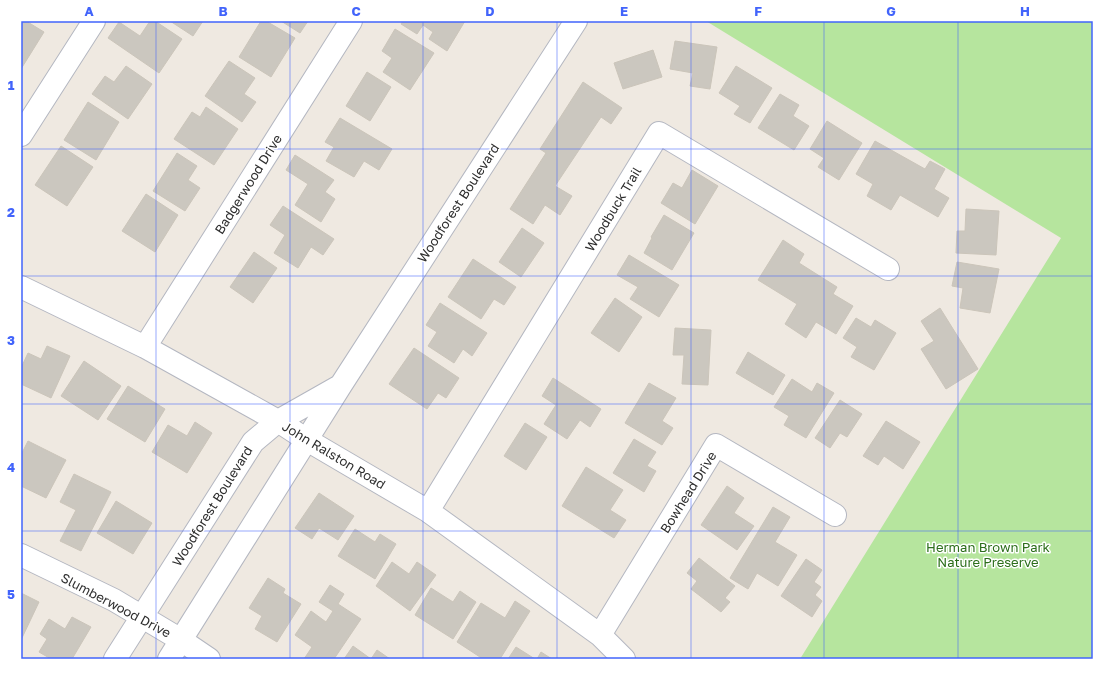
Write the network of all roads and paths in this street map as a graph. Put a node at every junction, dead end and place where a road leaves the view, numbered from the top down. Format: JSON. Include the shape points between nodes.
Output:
{"nodes":[{"id":1,"x":94,"y":21,"type":"edge"},
{"id":2,"x":351,"y":21,"type":"edge"},
{"id":3,"x":576,"y":21,"type":"edge"},
{"id":4,"x":21,"y":135,"type":"edge"},
{"id":5,"x":888,"y":269,"type":"dead end"},
{"id":6,"x":21,"y":287,"type":"edge"},
{"id":7,"x":145,"y":347,"type":"junction"},
{"id":8,"x":341,"y":385,"type":"junction"},
{"id":9,"x":278,"y":421,"type":"junction"},
{"id":10,"x":307,"y":440,"type":"junction"},
{"id":11,"x":428,"y":511,"type":"junction"},
{"id":12,"x":835,"y":514,"type":"dead end"},
{"id":13,"x":21,"y":556,"type":"edge"},
{"id":14,"x":141,"y":617,"type":"junction"},
{"id":15,"x":600,"y":635,"type":"junction"},
{"id":16,"x":181,"y":640,"type":"junction"},
{"id":17,"x":116,"y":659,"type":"edge"},
{"id":18,"x":169,"y":659,"type":"edge"},
{"id":19,"x":208,"y":659,"type":"edge"},
{"id":20,"x":624,"y":659,"type":"edge"}],
"edges":[{"from":1,"to":4,"type":"street"},
{"from":2,"to":7,"type":"street","name":"Badgerwood Drive"},
{"from":3,"to":8,"type":"street","name":"Woodforest Boulevard"},
{"from":5,"to":11,"type":"street","name":"Woodbuck Trail","via":[[659,133]]},
{"from":6,"to":7,"type":"street","name":"John Ralston Road"},
{"from":7,"to":9,"type":"street","name":"John Ralston Road"},
{"from":8,"to":9,"type":"street","name":"Woodforest Boulevard"},
{"from":8,"to":10,"type":"street","name":"Woodforest Boulevard"},
{"from":9,"to":10,"type":"street","name":"John Ralston Road"},
{"from":9,"to":14,"type":"street","name":"Woodforest Boulevard","via":[[253,442]]},
{"from":10,"to":11,"type":"street","name":"John Ralston Road"},
{"from":10,"to":16,"type":"street","name":"Woodforest Boulevard"},
{"from":11,"to":15,"type":"street","name":"John Ralston Road"},
{"from":12,"to":15,"type":"street","name":"Bowhead Drive","via":[[716,445]]},
{"from":13,"to":14,"type":"street","name":"Slumberwood Drive","via":[[114,600]]},
{"from":14,"to":16,"type":"street","name":"Slumberwood Drive"},
{"from":14,"to":17,"type":"street","name":"Woodforest Boulevard"},
{"from":15,"to":20,"type":"street","name":"John Ralston Road"},
{"from":16,"to":18,"type":"street","name":"Woodforest Boulevard"},
{"from":16,"to":19,"type":"street","name":"Slumberwood Drive"}]}
